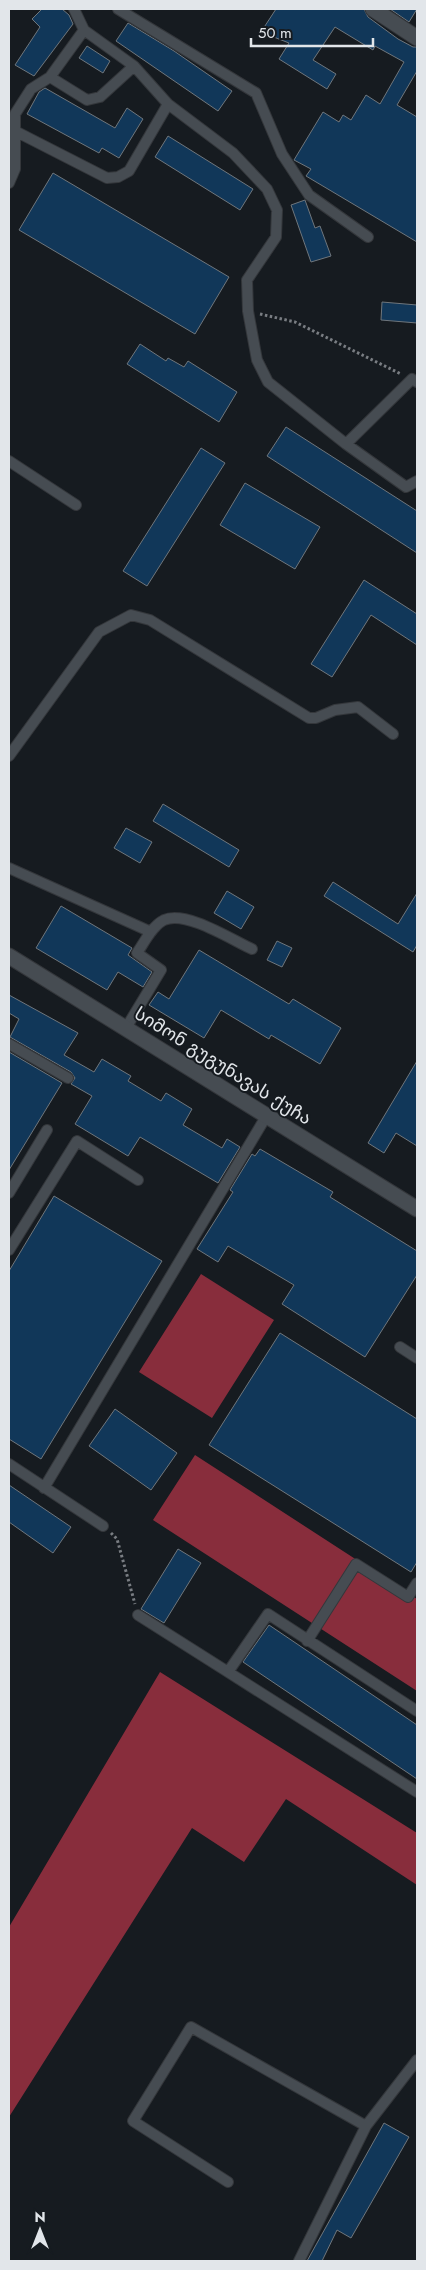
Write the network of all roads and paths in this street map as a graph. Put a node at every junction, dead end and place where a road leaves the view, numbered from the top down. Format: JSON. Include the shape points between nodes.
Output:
{"nodes":[{"id":1,"x":74,"y":9,"type":"edge"},
{"id":2,"x":118,"y":9,"type":"edge"},
{"id":3,"x":373,"y":9,"type":"edge"},
{"id":4,"x":84,"y":30,"type":"junction"},
{"id":5,"x":417,"y":38,"type":"edge"},
{"id":6,"x":134,"y":66,"type":"junction"},
{"id":7,"x":50,"y":77,"type":"junction"},
{"id":8,"x":168,"y":104,"type":"junction"},
{"id":9,"x":13,"y":130,"type":"junction"},
{"id":10,"x":9,"y":183,"type":"edge"},
{"id":11,"x":368,"y":237,"type":"dead end"},
{"id":12,"x":248,"y":311,"type":"junction"},
{"id":13,"x":414,"y":380,"type":"edge"},
{"id":14,"x":346,"y":444,"type":"junction"},
{"id":15,"x":9,"y":461,"type":"edge"},
{"id":16,"x":417,"y":481,"type":"edge"},
{"id":17,"x":76,"y":505,"type":"dead end"},
{"id":18,"x":393,"y":734,"type":"dead end"},
{"id":19,"x":9,"y":756,"type":"edge"},
{"id":20,"x":9,"y":868,"type":"edge"},
{"id":21,"x":151,"y":932,"type":"junction"},
{"id":22,"x":252,"y":949,"type":"dead end"},
{"id":23,"x":9,"y":956,"type":"edge"},
{"id":24,"x":126,"y":1028,"type":"junction"},
{"id":25,"x":9,"y":1044,"type":"edge"},
{"id":26,"x":68,"y":1078,"type":"dead end"},
{"id":27,"x":266,"y":1115,"type":"junction"},
{"id":28,"x":47,"y":1130,"type":"dead end"},
{"id":29,"x":138,"y":1180,"type":"dead end"},
{"id":30,"x":9,"y":1193,"type":"edge"},
{"id":31,"x":417,"y":1209,"type":"edge"},
{"id":32,"x":9,"y":1250,"type":"edge"},
{"id":33,"x":400,"y":1346,"type":"dead end"},
{"id":34,"x":417,"y":1358,"type":"edge"},
{"id":35,"x":9,"y":1464,"type":"edge"},
{"id":36,"x":44,"y":1488,"type":"junction"},
{"id":37,"x":103,"y":1526,"type":"joint"},
{"id":38,"x":417,"y":1583,"type":"edge"},
{"id":39,"x":138,"y":1615,"type":"joint"},
{"id":40,"x":307,"y":1640,"type":"junction"},
{"id":41,"x":228,"y":1672,"type":"junction"},
{"id":42,"x":417,"y":1711,"type":"edge"},
{"id":43,"x":417,"y":1792,"type":"edge"},
{"id":44,"x":417,"y":2060,"type":"edge"},
{"id":45,"x":366,"y":2126,"type":"junction"},
{"id":46,"x":228,"y":2182,"type":"dead end"},
{"id":47,"x":299,"y":2261,"type":"edge"}],
"edges":[{"from":1,"to":4,"type":"lane"},
{"from":2,"to":11,"type":"lane","via":[[256,93],[282,154],[309,195]]},
{"from":3,"to":5,"type":"main road"},
{"from":4,"to":6,"type":"lane"},
{"from":4,"to":7,"type":"lane"},
{"from":6,"to":7,"type":"lane","via":[[94,100],[87,100]]},
{"from":6,"to":8,"type":"lane"},
{"from":7,"to":9,"type":"lane","via":[[31,89],[15,114]]},
{"from":8,"to":9,"type":"lane","via":[[130,171],[118,176],[106,178]]},
{"from":8,"to":12,"type":"lane","via":[[233,152],[266,189],[277,210],[276,237],[247,280]]},
{"from":9,"to":10,"type":"lane","via":[[15,169]]},
{"from":12,"to":13,"type":"path","via":[[295,322]]},
{"from":12,"to":14,"type":"lane","via":[[257,360],[268,382]]},
{"from":13,"to":14,"type":"lane"},
{"from":14,"to":16,"type":"lane","via":[[406,487]]},
{"from":15,"to":17,"type":"lane"},
{"from":18,"to":19,"type":"lane","via":[[358,707],[309,718],[150,620],[131,615],[99,632]]},
{"from":20,"to":21,"type":"lane"},
{"from":21,"to":22,"type":"lane","via":[[165,920],[186,918]]},
{"from":21,"to":24,"type":"lane","via":[[137,953],[161,970]]},
{"from":23,"to":24,"type":"main road","name":"სიმონ გუგუნავას ქუჩა"},
{"from":24,"to":27,"type":"main road","name":"სიმონ გუგუნავას ქუჩა"},
{"from":25,"to":26,"type":"lane"},
{"from":27,"to":31,"type":"main road","name":"სიმონ გუგუნავას ქუჩა"},
{"from":27,"to":36,"type":"lane"},
{"from":28,"to":30,"type":"lane"},
{"from":29,"to":32,"type":"lane","via":[[77,1141]]},
{"from":33,"to":34,"type":"lane"},
{"from":35,"to":36,"type":"lane"},
{"from":36,"to":37,"type":"lane"},
{"from":37,"to":39,"type":"path","via":[[117,1539]]},
{"from":38,"to":40,"type":"lane","via":[[408,1597],[356,1564]]},
{"from":39,"to":41,"type":"lane"},
{"from":40,"to":41,"type":"lane","via":[[268,1614]]},
{"from":40,"to":42,"type":"lane"},
{"from":41,"to":43,"type":"lane"},
{"from":44,"to":45,"type":"lane"},
{"from":45,"to":46,"type":"lane","via":[[191,2027],[133,2121]]},
{"from":45,"to":47,"type":"lane"}]}
